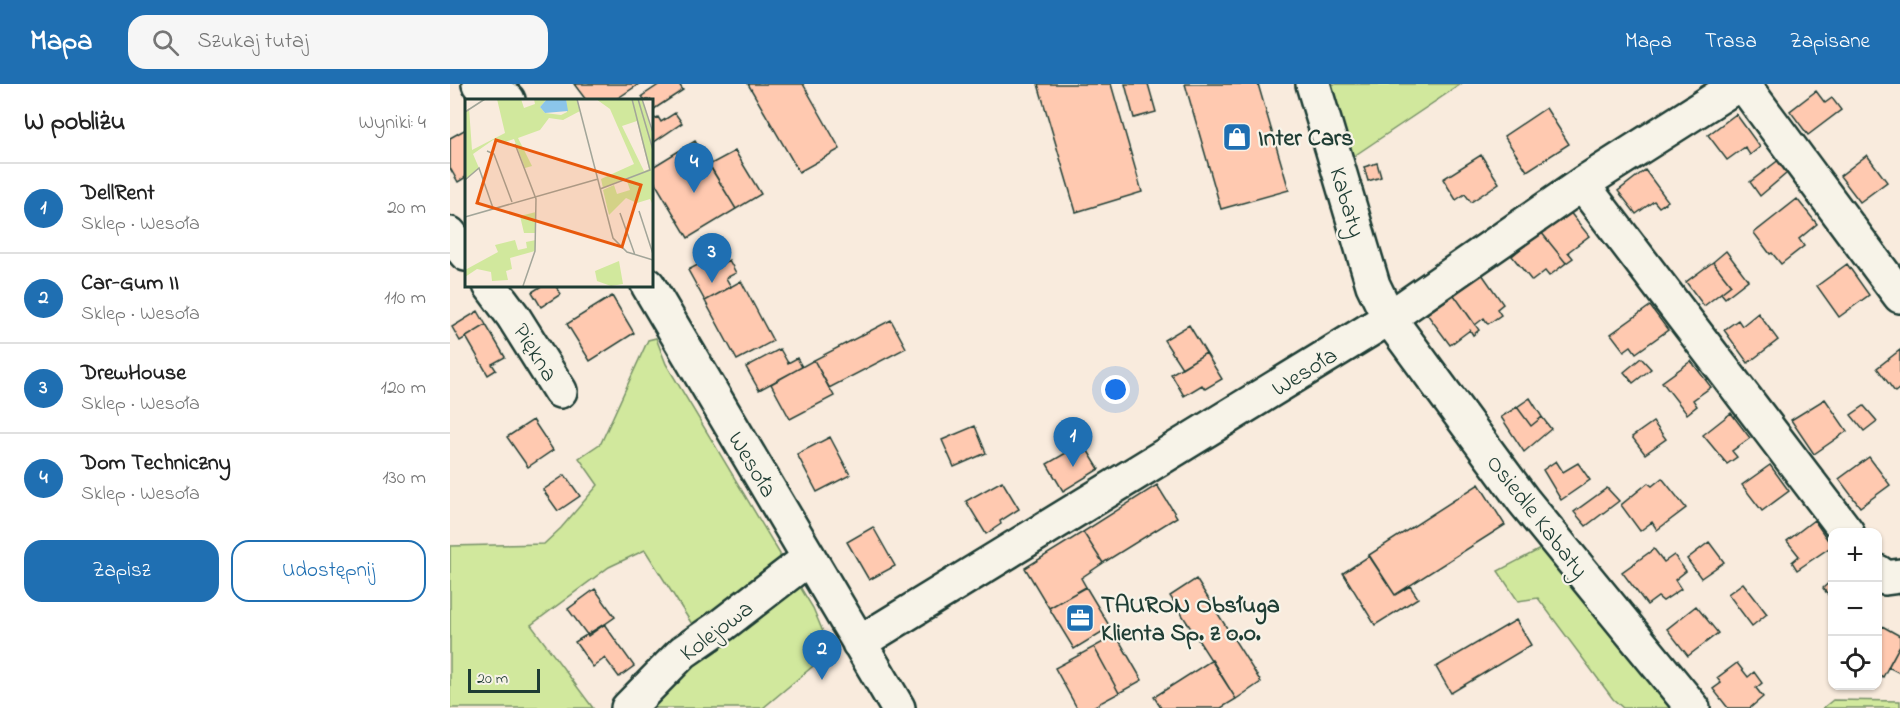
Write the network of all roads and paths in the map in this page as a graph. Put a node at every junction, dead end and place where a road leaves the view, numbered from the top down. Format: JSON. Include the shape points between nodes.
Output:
{"nodes":[{"id":1,"x":479,"y":84,"type":"edge"},
{"id":2,"x":1313,"y":84,"type":"edge"},
{"id":3,"x":1741,"y":84,"type":"edge"},
{"id":4,"x":506,"y":99,"type":"edge"},
{"id":5,"x":1582,"y":184,"type":"junction"},
{"id":6,"x":450,"y":234,"type":"edge"},
{"id":7,"x":465,"y":254,"type":"edge"},
{"id":8,"x":491,"y":286,"type":"edge"},
{"id":9,"x":649,"y":286,"type":"edge"},
{"id":10,"x":1900,"y":296,"type":"edge"},
{"id":11,"x":1389,"y":318,"type":"junction"},
{"id":12,"x":560,"y":391,"type":"dead end"},
{"id":13,"x":1844,"y":528,"type":"edge"},
{"id":14,"x":809,"y":558,"type":"junction"},
{"id":15,"x":1882,"y":575,"type":"edge"},
{"id":16,"x":1900,"y":576,"type":"edge"},
{"id":17,"x":859,"y":643,"type":"junction"},
{"id":18,"x":628,"y":708,"type":"edge"},
{"id":19,"x":898,"y":708,"type":"edge"},
{"id":20,"x":1693,"y":708,"type":"edge"}],
"edges":[{"from":1,"to":4,"type":"street"},
{"from":2,"to":11,"type":"street","name":"Kabaty","via":[[1373,285]]},
{"from":3,"to":5,"type":"street","name":"Wesoła"},
{"from":3,"to":10,"type":"street"},
{"from":5,"to":11,"type":"street","name":"Wesoła"},
{"from":5,"to":13,"type":"street"},
{"from":6,"to":7,"type":"street"},
{"from":8,"to":12,"type":"street","name":"Piękna"},
{"from":9,"to":14,"type":"street","name":"Wesoła"},
{"from":11,"to":17,"type":"street","name":"Wesoła"},
{"from":11,"to":20,"type":"street","name":"Osiedle Kabaty","via":[[1523,500]]},
{"from":14,"to":17,"type":"street","name":"Wesoła"},
{"from":14,"to":18,"type":"street","name":"Kolejowa","via":[[683,652]]},
{"from":15,"to":16,"type":"street"},
{"from":17,"to":19,"type":"street","name":"Wesoła"}]}
